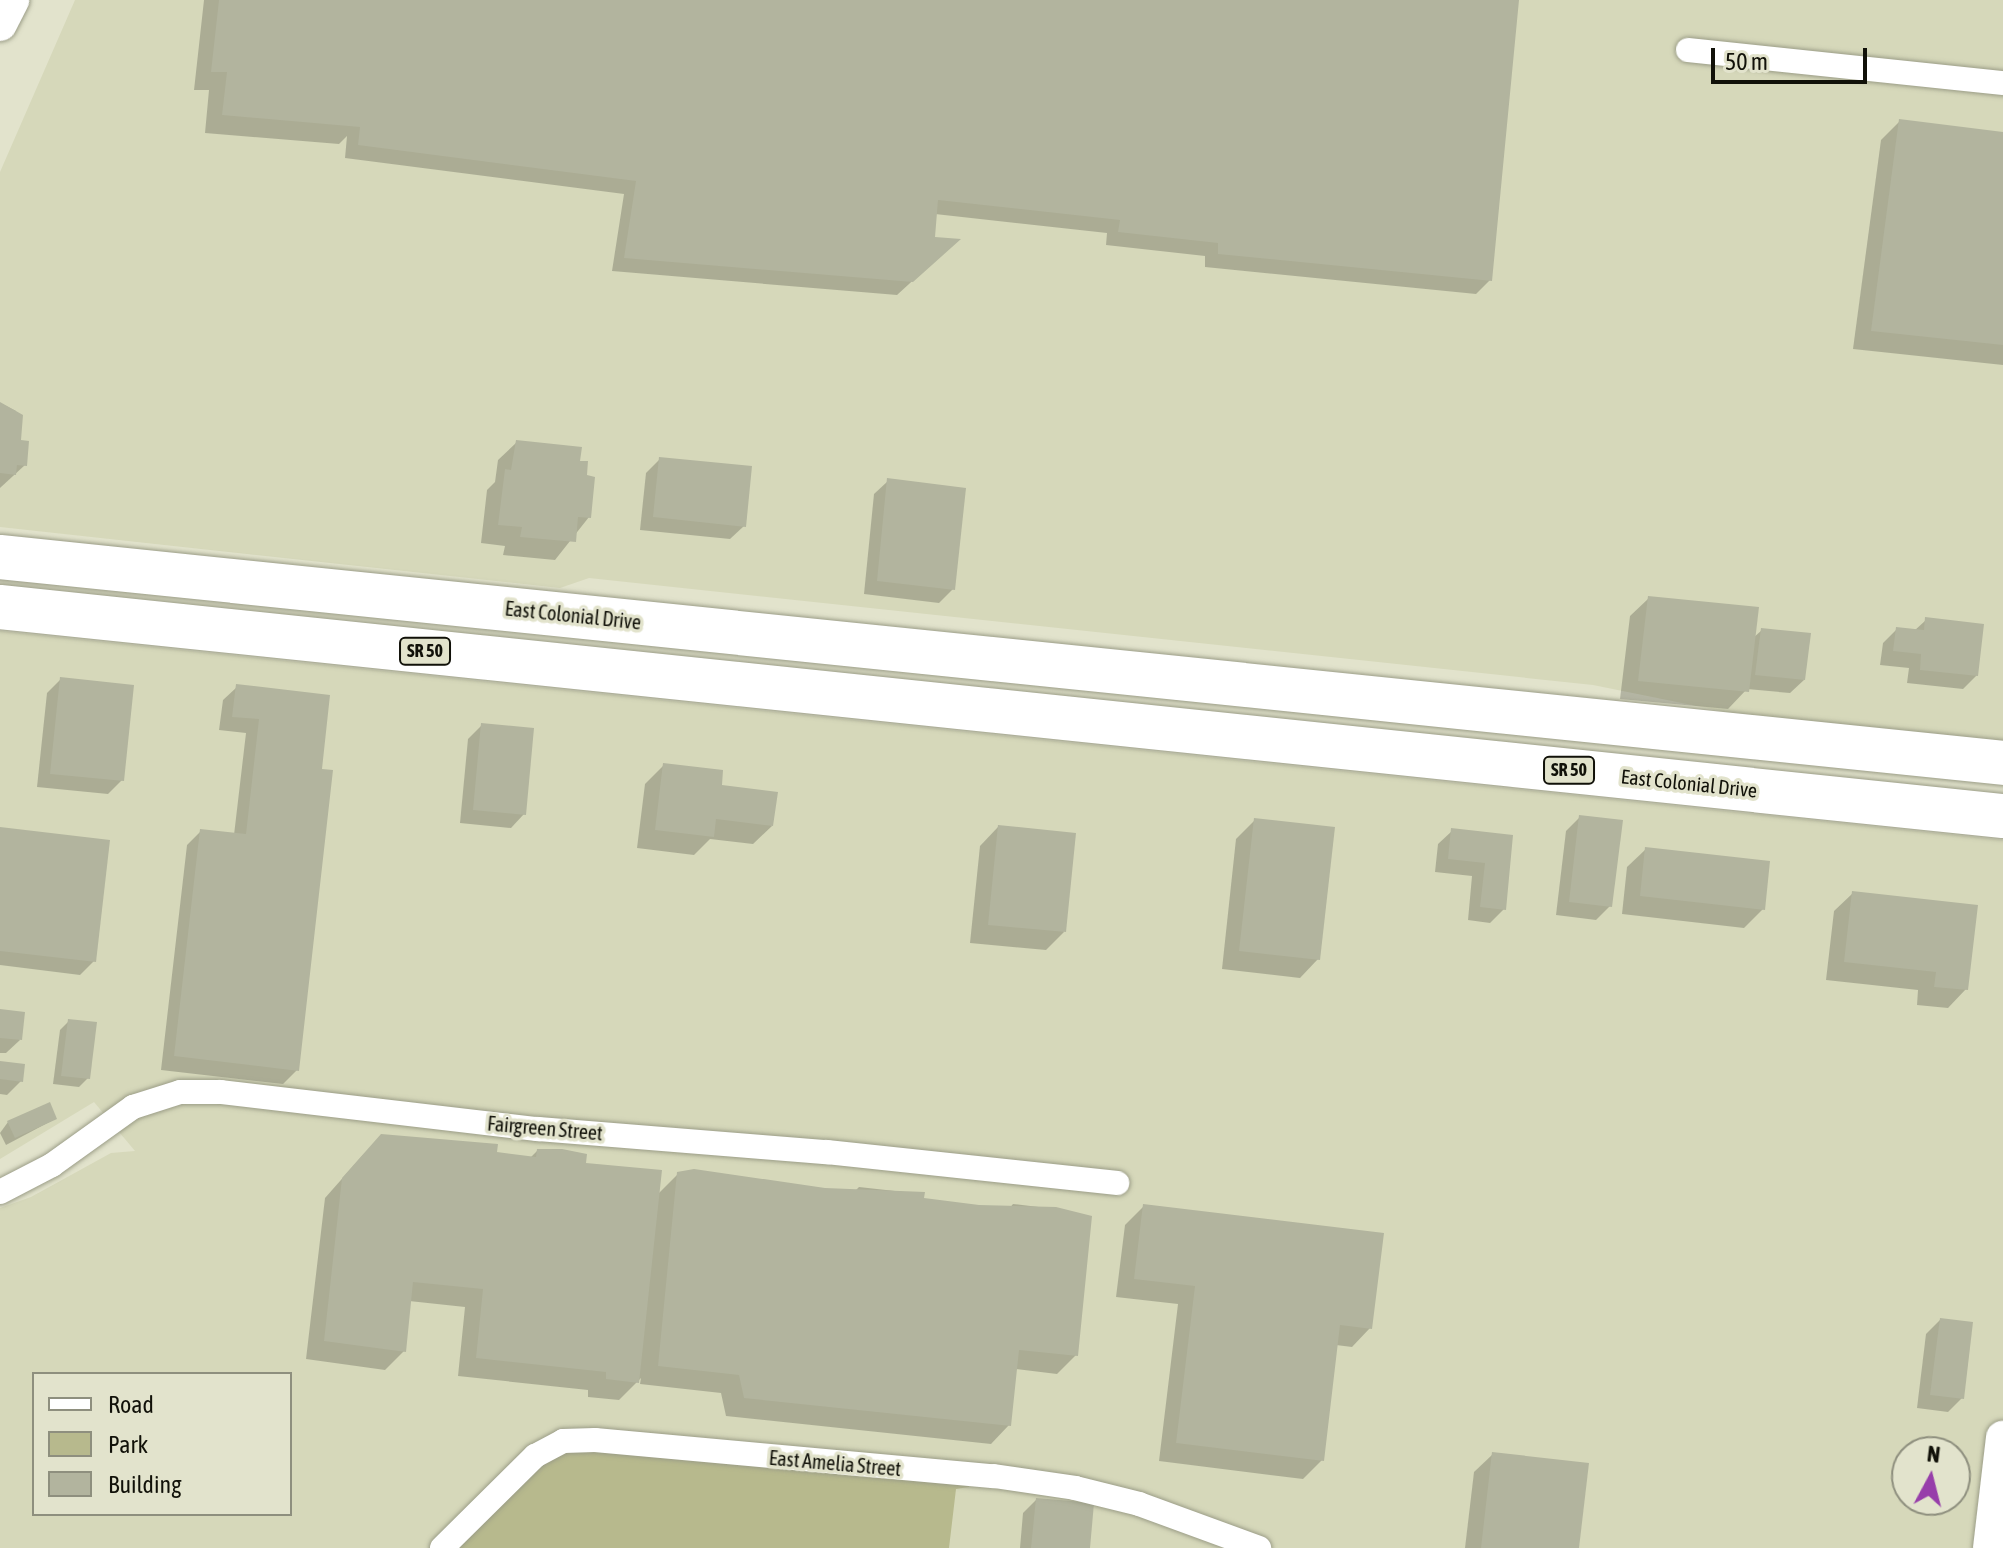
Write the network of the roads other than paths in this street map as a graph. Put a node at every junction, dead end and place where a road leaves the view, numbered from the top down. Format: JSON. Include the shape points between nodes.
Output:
{"nodes":[{"id":1,"x":12,"y":0,"type":"edge"},
{"id":2,"x":0,"y":24,"type":"edge"},
{"id":3,"x":1688,"y":50,"type":"dead end"},
{"id":4,"x":2003,"y":83,"type":"edge"},
{"id":5,"x":0,"y":557,"type":"edge"},
{"id":6,"x":0,"y":607,"type":"edge"},
{"id":7,"x":601,"y":618,"type":"junction"},
{"id":8,"x":258,"y":634,"type":"junction"},
{"id":9,"x":776,"y":635,"type":"junction"},
{"id":10,"x":584,"y":668,"type":"junction"},
{"id":11,"x":1145,"y":675,"type":"junction"},
{"id":12,"x":1136,"y":724,"type":"junction"},
{"id":13,"x":2003,"y":763,"type":"edge"},
{"id":14,"x":2003,"y":816,"type":"edge"},
{"id":15,"x":1117,"y":1183,"type":"dead end"},
{"id":16,"x":0,"y":1192,"type":"edge"},
{"id":17,"x":2003,"y":1438,"type":"edge"},
{"id":18,"x":442,"y":1548,"type":"edge"},
{"id":19,"x":1259,"y":1548,"type":"edge"},
{"id":20,"x":1990,"y":1548,"type":"edge"}],
"edges":[{"from":1,"to":2,"type":"street"},
{"from":3,"to":4,"type":"street"},
{"from":5,"to":7,"type":"highway","name":"East Colonial Drive"},
{"from":6,"to":8,"type":"highway","name":"East Colonial Drive","number":"SR 50"},
{"from":7,"to":8,"type":"highway","via":[[554,644],[292,615]]},
{"from":7,"to":9,"type":"highway","name":"East Colonial Drive"},
{"from":8,"to":10,"type":"highway","name":"East Colonial Drive","number":"SR 50"},
{"from":9,"to":10,"type":"highway","via":[[743,653],[626,645]]},
{"from":9,"to":11,"type":"highway","name":"East Colonial Drive"},
{"from":10,"to":12,"type":"highway","name":"East Colonial Drive","number":"SR 50"},
{"from":11,"to":12,"type":"street"},
{"from":11,"to":13,"type":"highway","name":"East Colonial Drive"},
{"from":12,"to":14,"type":"highway","name":"East Colonial Drive","number":"SR 50"},
{"from":15,"to":16,"type":"street","name":"Fairgreen Street","via":[[180,1092],[133,1107],[52,1165]]},
{"from":17,"to":20,"type":"street"},
{"from":18,"to":19,"type":"street","name":"East Amelia Street","via":[[535,1456],[563,1441],[595,1440],[1075,1488],[1139,1504]]}]}
